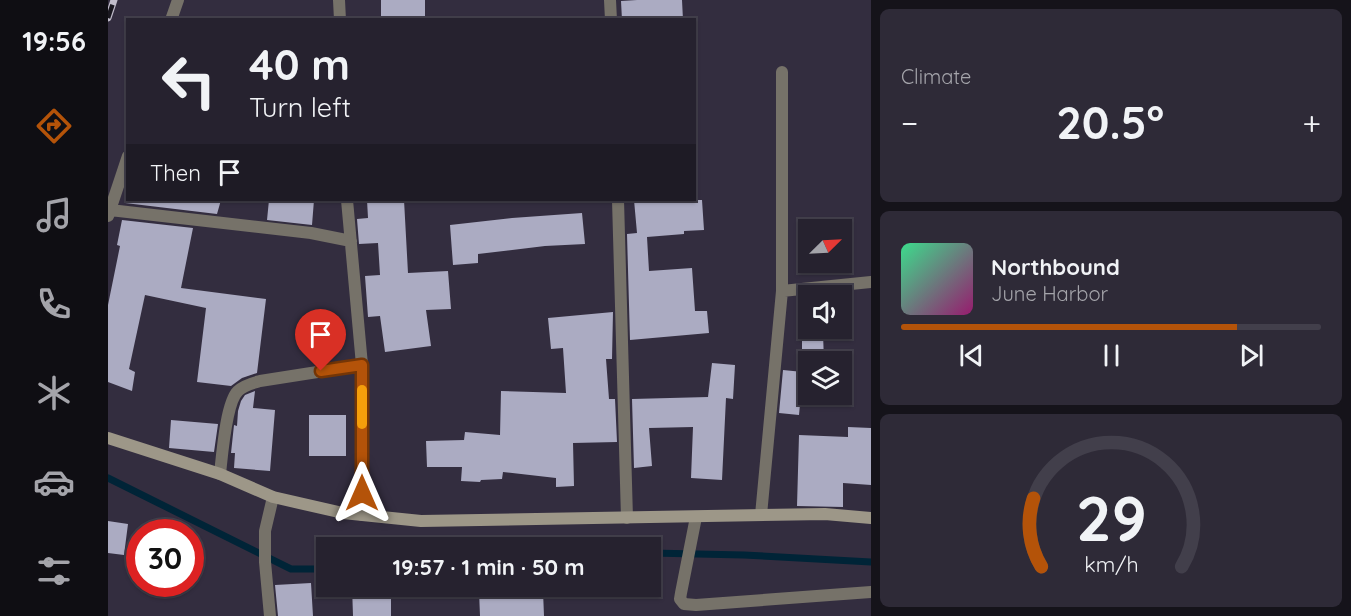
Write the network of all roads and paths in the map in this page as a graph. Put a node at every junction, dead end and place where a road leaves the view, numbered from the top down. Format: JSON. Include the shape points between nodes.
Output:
{"nodes":[{"id":1,"x":177,"y":0,"type":"edge"},
{"id":2,"x":339,"y":0,"type":"edge"},
{"id":3,"x":610,"y":0,"type":"edge"},
{"id":4,"x":172,"y":18,"type":"edge"},
{"id":5,"x":340,"y":18,"type":"edge"},
{"id":6,"x":611,"y":18,"type":"edge"},
{"id":7,"x":782,"y":72,"type":"dead end"},
{"id":8,"x":126,"y":162,"type":"edge"},
{"id":9,"x":347,"y":201,"type":"edge"},
{"id":10,"x":618,"y":201,"type":"edge"},
{"id":11,"x":109,"y":213,"type":"edge"},
{"id":12,"x":351,"y":241,"type":"junction"},
{"id":13,"x":871,"y":282,"type":"edge"},
{"id":14,"x":782,"y":291,"type":"junction"},
{"id":15,"x":362,"y":365,"type":"junction"},
{"id":16,"x":108,"y":438,"type":"edge"},
{"id":17,"x":220,"y":474,"type":"junction"},
{"id":18,"x":273,"y":497,"type":"junction"},
{"id":19,"x":362,"y":515,"type":"junction"},
{"id":20,"x":761,"y":515,"type":"junction"},
{"id":21,"x":696,"y":517,"type":"junction"},
{"id":22,"x":627,"y":518,"type":"junction"},
{"id":23,"x":871,"y":518,"type":"edge"},
{"id":24,"x":871,"y":592,"type":"edge"},
{"id":25,"x":270,"y":616,"type":"edge"}],
"edges":[{"from":1,"to":4,"type":"street"},
{"from":2,"to":5,"type":"street"},
{"from":3,"to":6,"type":"street"},
{"from":7,"to":14,"type":"street"},
{"from":8,"to":11,"type":"street"},
{"from":9,"to":12,"type":"street"},
{"from":10,"to":22,"type":"street"},
{"from":11,"to":12,"type":"street","via":[[311,233]]},
{"from":12,"to":15,"type":"street"},
{"from":13,"to":14,"type":"street"},
{"from":14,"to":20,"type":"street"},
{"from":15,"to":17,"type":"street","via":[[260,381],[237,392],[230,404]]},
{"from":15,"to":19,"type":"street"},
{"from":16,"to":17,"type":"main road"},
{"from":17,"to":18,"type":"main road"},
{"from":18,"to":19,"type":"main road"},
{"from":18,"to":25,"type":"street","via":[[265,531]]},
{"from":19,"to":22,"type":"main road","via":[[421,521]]},
{"from":20,"to":21,"type":"main road"},
{"from":20,"to":23,"type":"main road"},
{"from":21,"to":22,"type":"main road"},
{"from":21,"to":24,"type":"street","via":[[680,599],[684,604]]}]}
